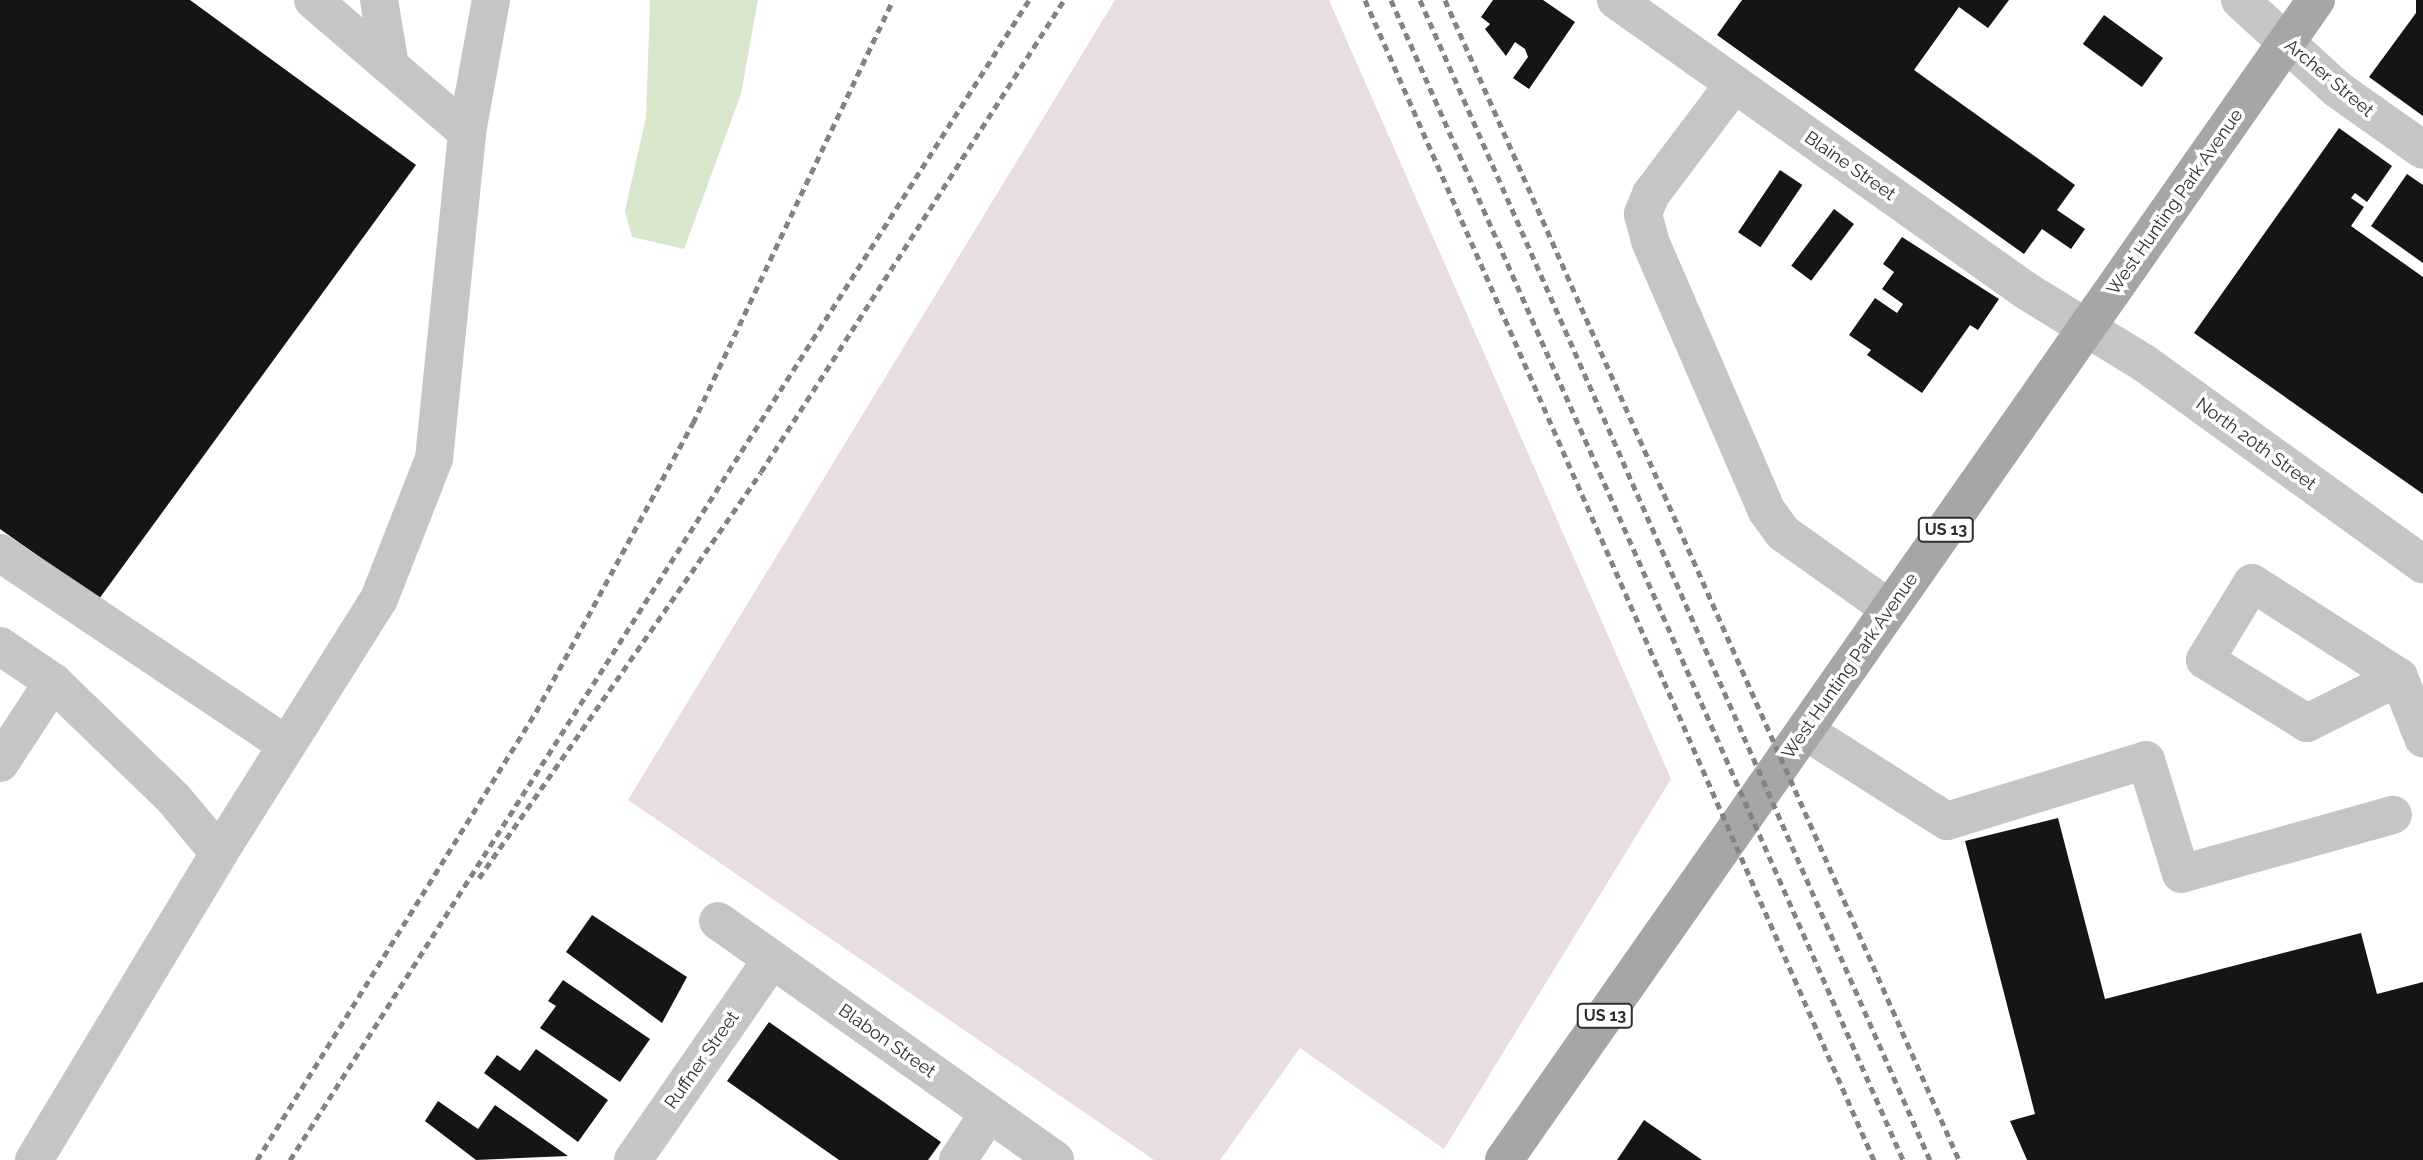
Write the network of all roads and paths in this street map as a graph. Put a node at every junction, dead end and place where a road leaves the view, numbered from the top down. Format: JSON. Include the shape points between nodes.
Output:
{"nodes":[{"id":1,"x":313,"y":0,"type":"edge"},
{"id":2,"x":379,"y":0,"type":"edge"},
{"id":3,"x":491,"y":0,"type":"edge"},
{"id":4,"x":1616,"y":0,"type":"edge"},
{"id":5,"x":2240,"y":0,"type":"edge"},
{"id":6,"x":2316,"y":0,"type":"edge"},
{"id":7,"x":2286,"y":43,"type":"junction"},
{"id":8,"x":390,"y":66,"type":"junction"},
{"id":9,"x":1734,"y":84,"type":"junction"},
{"id":10,"x":467,"y":132,"type":"junction"},
{"id":11,"x":2423,"y":150,"type":"edge"},
{"id":12,"x":2087,"y":329,"type":"junction"},
{"id":13,"x":0,"y":552,"type":"edge"},
{"id":14,"x":2423,"y":564,"type":"edge"},
{"id":15,"x":1890,"y":609,"type":"junction"},
{"id":16,"x":0,"y":646,"type":"edge"},
{"id":17,"x":2399,"y":677,"type":"junction"},
{"id":18,"x":53,"y":682,"type":"junction"},
{"id":19,"x":1805,"y":731,"type":"junction"},
{"id":20,"x":2423,"y":737,"type":"edge"},
{"id":21,"x":287,"y":745,"type":"junction"},
{"id":22,"x":0,"y":763,"type":"edge"},
{"id":23,"x":2393,"y":815,"type":"dead end"},
{"id":24,"x":219,"y":853,"type":"junction"},
{"id":25,"x":718,"y":921,"type":"dead end"},
{"id":26,"x":772,"y":959,"type":"junction"},
{"id":27,"x":989,"y":1114,"type":"junction"},
{"id":28,"x":34,"y":1160,"type":"edge"},
{"id":29,"x":633,"y":1160,"type":"edge"},
{"id":30,"x":958,"y":1160,"type":"edge"},
{"id":31,"x":1055,"y":1160,"type":"edge"},
{"id":32,"x":1504,"y":1160,"type":"edge"}],
"edges":[{"from":1,"to":8,"type":"street"},
{"from":2,"to":8,"type":"street"},
{"from":3,"to":10,"type":"street"},
{"from":4,"to":9,"type":"street","name":"Blaine Street"},
{"from":5,"to":7,"type":"street","name":"Archer Street"},
{"from":6,"to":7,"type":"main road","name":"West Hunting Park Avenue","number":"US 13"},
{"from":7,"to":11,"type":"street","name":"Archer Street","via":[[2337,89]]},
{"from":7,"to":12,"type":"main road","name":"West Hunting Park Avenue","number":"US 13"},
{"from":8,"to":10,"type":"street"},
{"from":9,"to":12,"type":"street","name":"Blaine Street"},
{"from":9,"to":15,"type":"street","via":[[1651,194],[1643,214],[1650,241],[1767,511],[1783,533]]},
{"from":10,"to":21,"type":"street","via":[[434,459],[379,599]]},
{"from":12,"to":14,"type":"street","name":"North 20th Street","via":[[2144,363]]},
{"from":12,"to":15,"type":"main road","name":"West Hunting Park Avenue","number":"US 13"},
{"from":13,"to":21,"type":"street"},
{"from":15,"to":19,"type":"main road","name":"West Hunting Park Avenue","number":"US 13"},
{"from":16,"to":18,"type":"street"},
{"from":17,"to":17,"type":"street","via":[[2252,583],[2205,660],[2307,723]]},
{"from":17,"to":20,"type":"street"},
{"from":18,"to":22,"type":"street"},
{"from":18,"to":24,"type":"street","via":[[174,799]]},
{"from":19,"to":23,"type":"street","via":[[1947,821],[2146,760],[2180,874]]},
{"from":19,"to":32,"type":"main road","name":"West Hunting Park Avenue","number":"US 13"},
{"from":21,"to":24,"type":"street"},
{"from":24,"to":28,"type":"street"},
{"from":25,"to":26,"type":"street","name":"Blabon Street"},
{"from":26,"to":27,"type":"street","name":"Blabon Street"},
{"from":26,"to":29,"type":"street","name":"Ruffner Street"},
{"from":27,"to":30,"type":"street"},
{"from":27,"to":31,"type":"street","name":"Blabon Street"}]}
